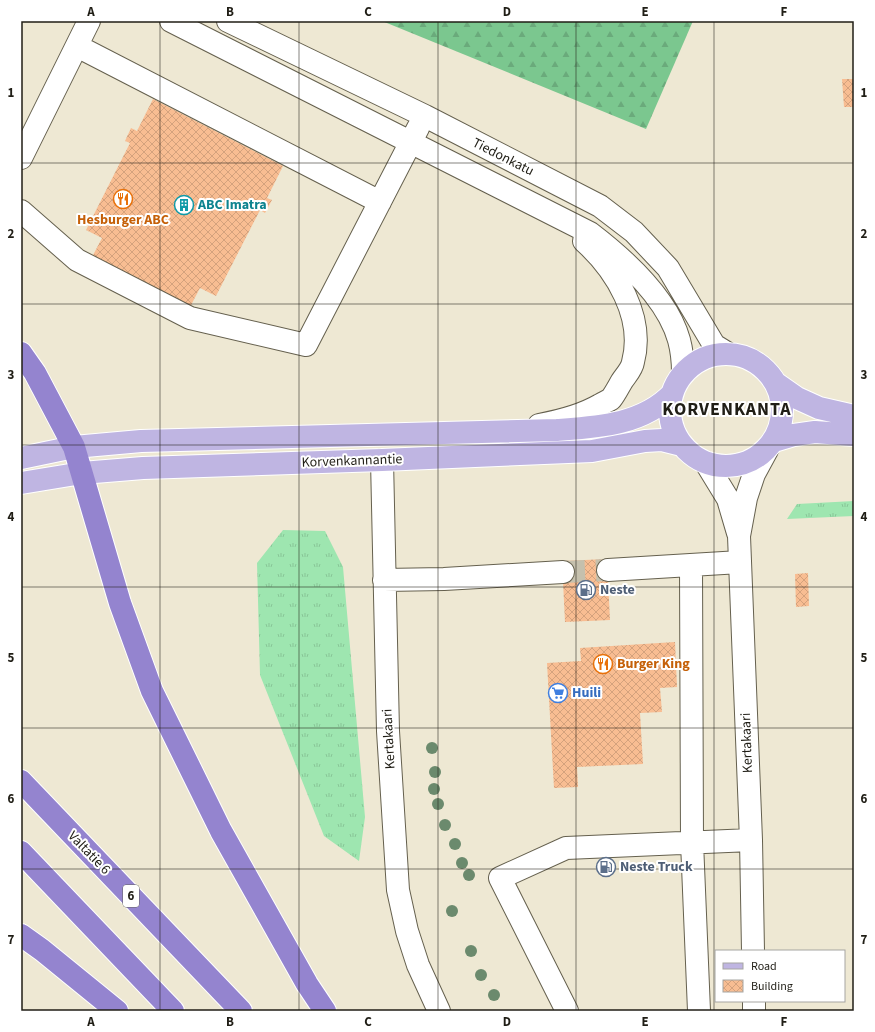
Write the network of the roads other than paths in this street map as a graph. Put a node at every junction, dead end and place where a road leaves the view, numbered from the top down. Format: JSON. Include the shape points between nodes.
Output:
{"nodes":[{"id":1,"x":90,"y":21,"type":"edge"},
{"id":2,"x":171,"y":21,"type":"edge"},
{"id":3,"x":228,"y":21,"type":"edge"},
{"id":4,"x":77,"y":46,"type":"junction"},
{"id":5,"x":425,"y":116,"type":"junction"},
{"id":6,"x":411,"y":142,"type":"junction"},
{"id":7,"x":21,"y":158,"type":"edge"},
{"id":8,"x":380,"y":202,"type":"junction"},
{"id":9,"x":21,"y":211,"type":"edge"},
{"id":10,"x":555,"y":214,"type":"junction"},
{"id":11,"x":21,"y":353,"type":"edge"},
{"id":12,"x":728,"y":353,"type":"junction"},
{"id":13,"x":683,"y":373,"type":"junction"},
{"id":14,"x":777,"y":384,"type":"junction"},
{"id":15,"x":672,"y":394,"type":"junction"},
{"id":16,"x":854,"y":416,"type":"edge"},
{"id":17,"x":514,"y":430,"type":"junction"},
{"id":18,"x":854,"y":435,"type":"edge"},
{"id":19,"x":682,"y":445,"type":"junction"},
{"id":20,"x":770,"y":446,"type":"junction"},
{"id":21,"x":74,"y":447,"type":"junction"},
{"id":22,"x":21,"y":458,"type":"edge"},
{"id":23,"x":382,"y":460,"type":"junction"},
{"id":24,"x":706,"y":463,"type":"junction"},
{"id":25,"x":82,"y":472,"type":"junction"},
{"id":26,"x":21,"y":482,"type":"edge"},
{"id":27,"x":739,"y":536,"type":"junction"},
{"id":28,"x":740,"y":562,"type":"junction"},
{"id":29,"x":691,"y":565,"type":"junction"},
{"id":30,"x":608,"y":570,"type":"tunnel mouth"},
{"id":31,"x":563,"y":572,"type":"tunnel mouth"},
{"id":32,"x":384,"y":580,"type":"junction"},
{"id":33,"x":21,"y":782,"type":"edge"},
{"id":34,"x":751,"y":840,"type":"junction"},
{"id":35,"x":692,"y":842,"type":"junction"},
{"id":36,"x":21,"y":852,"type":"edge"},
{"id":37,"x":21,"y":935,"type":"edge"},
{"id":38,"x":753,"y":950,"type":"edge"},
{"id":39,"x":117,"y":1011,"type":"edge"},
{"id":40,"x":173,"y":1011,"type":"edge"},
{"id":41,"x":241,"y":1011,"type":"edge"},
{"id":42,"x":325,"y":1011,"type":"edge"},
{"id":43,"x":439,"y":1011,"type":"edge"},
{"id":44,"x":567,"y":1011,"type":"edge"},
{"id":45,"x":699,"y":1011,"type":"edge"}],
"edges":[{"from":1,"to":4,"type":"street"},
{"from":2,"to":6,"type":"street","name":"Tiedonkatu"},
{"from":3,"to":5,"type":"street","name":"Tiedonkatu"},
{"from":4,"to":7,"type":"street"},
{"from":4,"to":8,"type":"street"},
{"from":5,"to":6,"type":"street"},
{"from":5,"to":12,"type":"street","name":"Tiedonkatu","via":[[600,206],[634,232],[668,268],[714,345]]},
{"from":6,"to":8,"type":"street"},
{"from":6,"to":10,"type":"street","name":"Tiedonkatu"},
{"from":8,"to":9,"type":"street","via":[[306,345],[190,318],[76,260]]},
{"from":10,"to":13,"type":"street","name":"Tiedonkatu","via":[[590,234],[616,253],[657,298],[679,339]]},
{"from":10,"to":17,"type":"street","name":"Tiedonkatu","via":[[590,247],[611,272],[626,297],[635,321],[633,364],[611,399],[587,412],[560,421]]},
{"from":11,"to":21,"type":"highway","via":[[35,373]]},
{"from":12,"to":13,"type":"main road","via":[[711,355],[696,362]]},
{"from":12,"to":14,"type":"main road","via":[[756,362]]},
{"from":13,"to":15,"type":"main road"},
{"from":14,"to":16,"type":"main road","via":[[797,398],[819,408]]},
{"from":14,"to":20,"type":"main road","via":[[782,398],[783,413],[780,428]]},
{"from":15,"to":17,"type":"main road","name":"Korvenkannantie","via":[[662,404],[625,421],[592,427]]},
{"from":15,"to":19,"type":"main road","via":[[670,412],[673,430]]},
{"from":17,"to":21,"type":"main road","name":"Korvenkannantie","via":[[141,441]]},
{"from":18,"to":20,"type":"main road","via":[[815,432],[794,435]]},
{"from":19,"to":23,"type":"main road","name":"Korvenkannantie","via":[[662,440],[592,451]]},
{"from":19,"to":24,"type":"main road","via":[[693,456]]},
{"from":20,"to":24,"type":"main road","via":[[754,460],[738,466],[722,467]]},
{"from":20,"to":27,"type":"street","name":"Kertakaari","via":[[754,474],[746,498]]},
{"from":21,"to":22,"type":"main road","name":"Korvenkannantie"},
{"from":21,"to":25,"type":"highway"},
{"from":23,"to":25,"type":"main road","name":"Korvenkannantie"},
{"from":23,"to":32,"type":"street","name":"Kertakaari"},
{"from":24,"to":27,"type":"street","name":"Kertakaari","via":[[728,498]]},
{"from":25,"to":26,"type":"main road","name":"Korvenkannantie"},
{"from":25,"to":42,"type":"highway","via":[[120,603],[152,691],[220,831]]},
{"from":27,"to":28,"type":"street","name":"Kertakaari"},
{"from":28,"to":29,"type":"street"},
{"from":28,"to":34,"type":"street","name":"Kertakaari"},
{"from":29,"to":30,"type":"street"},
{"from":29,"to":35,"type":"street"},
{"from":31,"to":32,"type":"street"},
{"from":32,"to":43,"type":"street","name":"Kertakaari","via":[[388,731],[398,890],[418,965]]},
{"from":33,"to":41,"type":"highway","name":"Valtatie 6","number":"6"},
{"from":34,"to":35,"type":"street"},
{"from":34,"to":38,"type":"street","name":"Kertakaari"},
{"from":35,"to":44,"type":"street","via":[[566,848],[500,878]]},
{"from":35,"to":45,"type":"street"},
{"from":36,"to":40,"type":"highway"},
{"from":37,"to":39,"type":"highway"}]}
